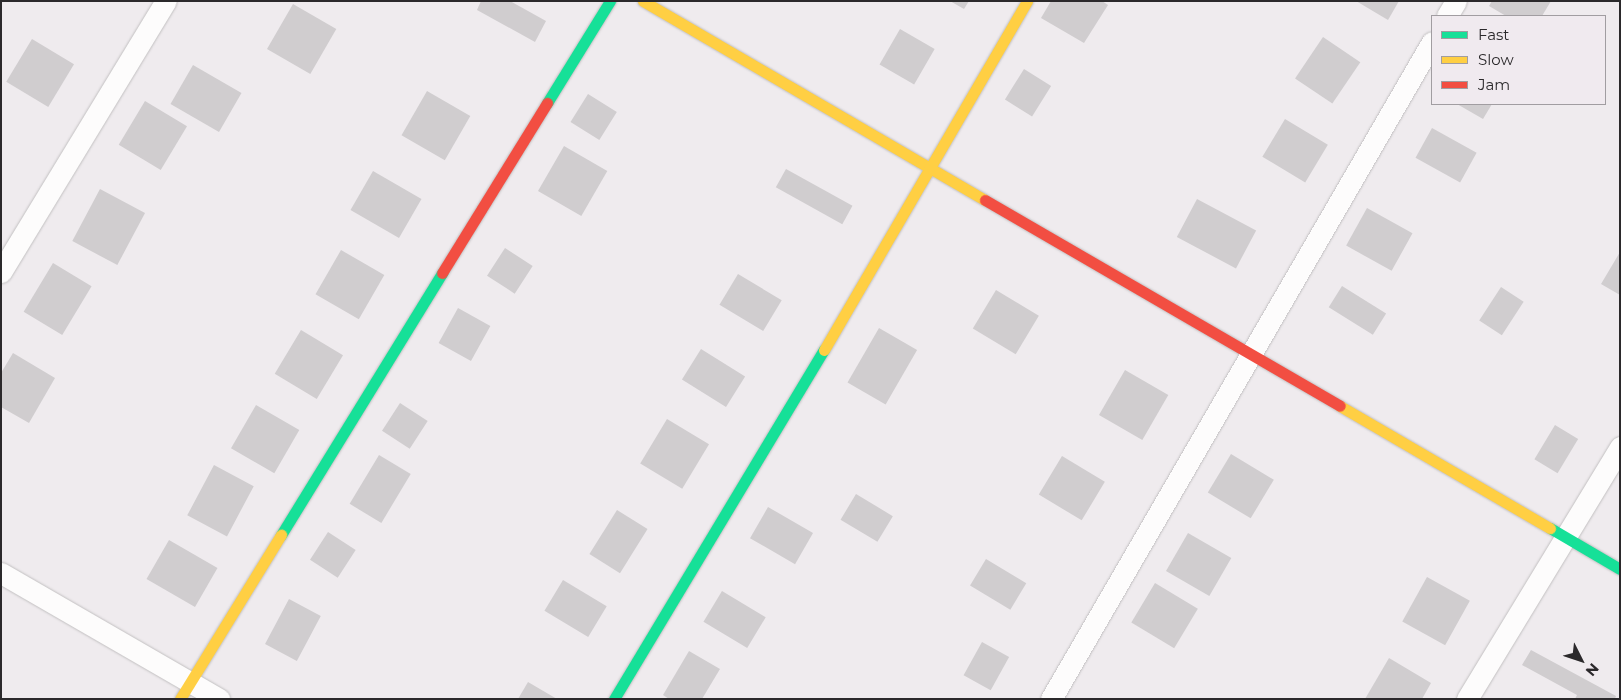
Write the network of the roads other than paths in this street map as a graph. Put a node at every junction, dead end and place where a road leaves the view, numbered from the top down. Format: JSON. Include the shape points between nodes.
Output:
{"nodes":[{"id":1,"x":166,"y":1,"type":"edge"},
{"id":2,"x":610,"y":1,"type":"edge"},
{"id":3,"x":643,"y":1,"type":"edge"},
{"id":4,"x":1027,"y":1,"type":"edge"},
{"id":5,"x":1456,"y":1,"type":"edge"},
{"id":6,"x":1448,"y":15,"type":"edge"},
{"id":7,"x":1431,"y":44,"type":"edge"},
{"id":8,"x":933,"y":169,"type":"junction"},
{"id":9,"x":1,"y":272,"type":"edge"},
{"id":10,"x":1253,"y":354,"type":"junction"},
{"id":11,"x":1620,"y":447,"type":"edge"},
{"id":12,"x":1566,"y":536,"type":"junction"},
{"id":13,"x":1620,"y":569,"type":"edge"},
{"id":14,"x":1,"y":573,"type":"edge"},
{"id":15,"x":185,"y":690,"type":"edge"},
{"id":16,"x":219,"y":699,"type":"edge"},
{"id":17,"x":614,"y":699,"type":"edge"},
{"id":18,"x":1052,"y":699,"type":"edge"},
{"id":19,"x":1467,"y":699,"type":"edge"}],
"edges":[{"from":1,"to":9,"type":"street"},
{"from":2,"to":15,"type":"street"},
{"from":3,"to":8,"type":"street"},
{"from":4,"to":8,"type":"street"},
{"from":5,"to":6,"type":"street"},
{"from":7,"to":10,"type":"street"},
{"from":8,"to":10,"type":"street"},
{"from":8,"to":17,"type":"street"},
{"from":10,"to":12,"type":"street"},
{"from":10,"to":18,"type":"street"},
{"from":11,"to":12,"type":"street"},
{"from":12,"to":13,"type":"street"},
{"from":12,"to":19,"type":"street"},
{"from":14,"to":15,"type":"street"},
{"from":15,"to":16,"type":"street"}]}
